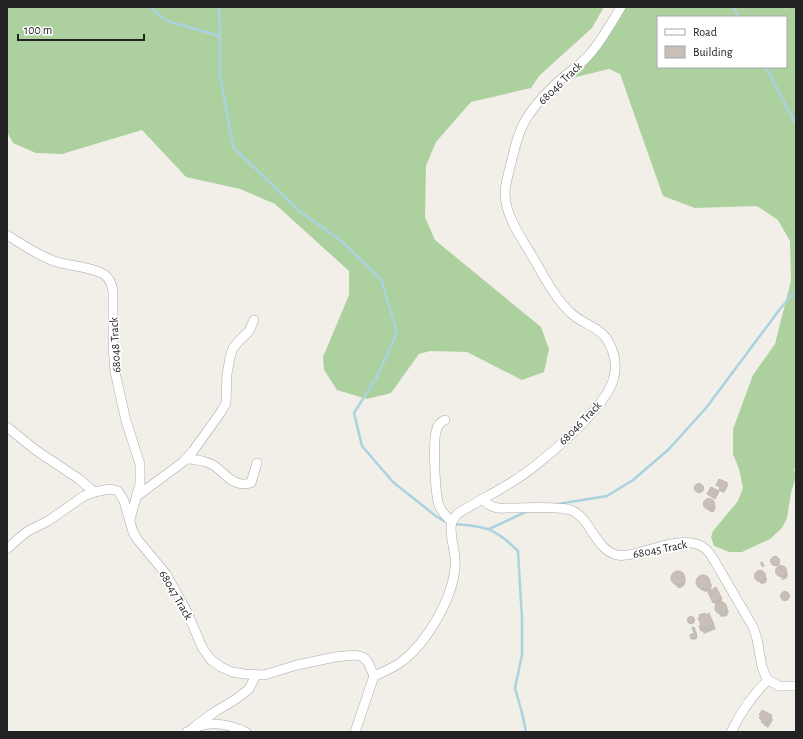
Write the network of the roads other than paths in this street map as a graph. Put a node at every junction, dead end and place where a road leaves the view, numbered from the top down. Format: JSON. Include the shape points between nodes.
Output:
{"nodes":[{"id":1,"x":621,"y":7,"type":"edge"},
{"id":2,"x":7,"y":235,"type":"edge"},
{"id":3,"x":254,"y":320,"type":"dead end"},
{"id":4,"x":444,"y":420,"type":"dead end"},
{"id":5,"x":7,"y":427,"type":"edge"},
{"id":6,"x":185,"y":460,"type":"junction"},
{"id":7,"x":257,"y":463,"type":"dead end"},
{"id":8,"x":94,"y":492,"type":"junction"},
{"id":9,"x":138,"y":496,"type":"junction"},
{"id":10,"x":482,"y":499,"type":"junction"},
{"id":11,"x":130,"y":519,"type":"junction"},
{"id":12,"x":452,"y":522,"type":"junction"},
{"id":13,"x":7,"y":549,"type":"edge"},
{"id":14,"x":256,"y":676,"type":"junction"},
{"id":15,"x":374,"y":676,"type":"junction"},
{"id":16,"x":768,"y":680,"type":"junction"},
{"id":17,"x":796,"y":686,"type":"edge"},
{"id":18,"x":191,"y":730,"type":"edge"},
{"id":19,"x":246,"y":732,"type":"edge"},
{"id":20,"x":355,"y":732,"type":"edge"},
{"id":21,"x":731,"y":732,"type":"edge"}],
"edges":[{"from":1,"to":10,"type":"street","name":"68046 Track","via":[[588,56],[546,94],[524,123],[516,142],[505,193],[509,212],[518,231],[561,303],[573,315],[608,340],[615,363],[614,377],[610,389],[599,405],[577,429],[513,482]]},
{"from":2,"to":9,"type":"street","name":"68048 Track","via":[[46,258],[97,271],[105,274],[109,280],[113,291],[115,372],[126,421],[140,464]]},
{"from":3,"to":6,"type":"street","via":[[249,331],[233,348],[227,374],[226,403],[222,412]]},
{"from":4,"to":12,"type":"street","via":[[436,432],[436,496],[441,510]]},
{"from":5,"to":8,"type":"street"},
{"from":6,"to":7,"type":"street","via":[[210,464],[232,481],[247,484],[252,480]]},
{"from":6,"to":9,"type":"street"},
{"from":8,"to":11,"type":"street","name":"68047 Track","via":[[110,489],[118,491]]},
{"from":8,"to":13,"type":"street","via":[[28,531]]},
{"from":9,"to":11,"type":"street","name":"68048 Track"},
{"from":10,"to":12,"type":"street","name":"68046 Track","via":[[457,514]]},
{"from":10,"to":16,"type":"street","name":"68045 Track","via":[[496,508],[544,507],[574,512],[586,523],[604,548],[618,556],[686,542],[701,546],[714,560],[753,626],[762,667]]},
{"from":11,"to":14,"type":"street","name":"68047 Track","via":[[137,539],[166,574],[211,660],[232,672]]},
{"from":12,"to":15,"type":"street","via":[[455,568],[451,586],[436,620],[407,657]]},
{"from":14,"to":15,"type":"street","name":"68047 Track","via":[[297,665],[355,655],[364,657]]},
{"from":14,"to":18,"type":"street","via":[[249,689]]},
{"from":15,"to":20,"type":"street"},
{"from":16,"to":17,"type":"street","via":[[778,686]]},
{"from":16,"to":21,"type":"street","via":[[744,708]]},
{"from":18,"to":19,"type":"street","via":[[210,724],[222,724]]}]}
